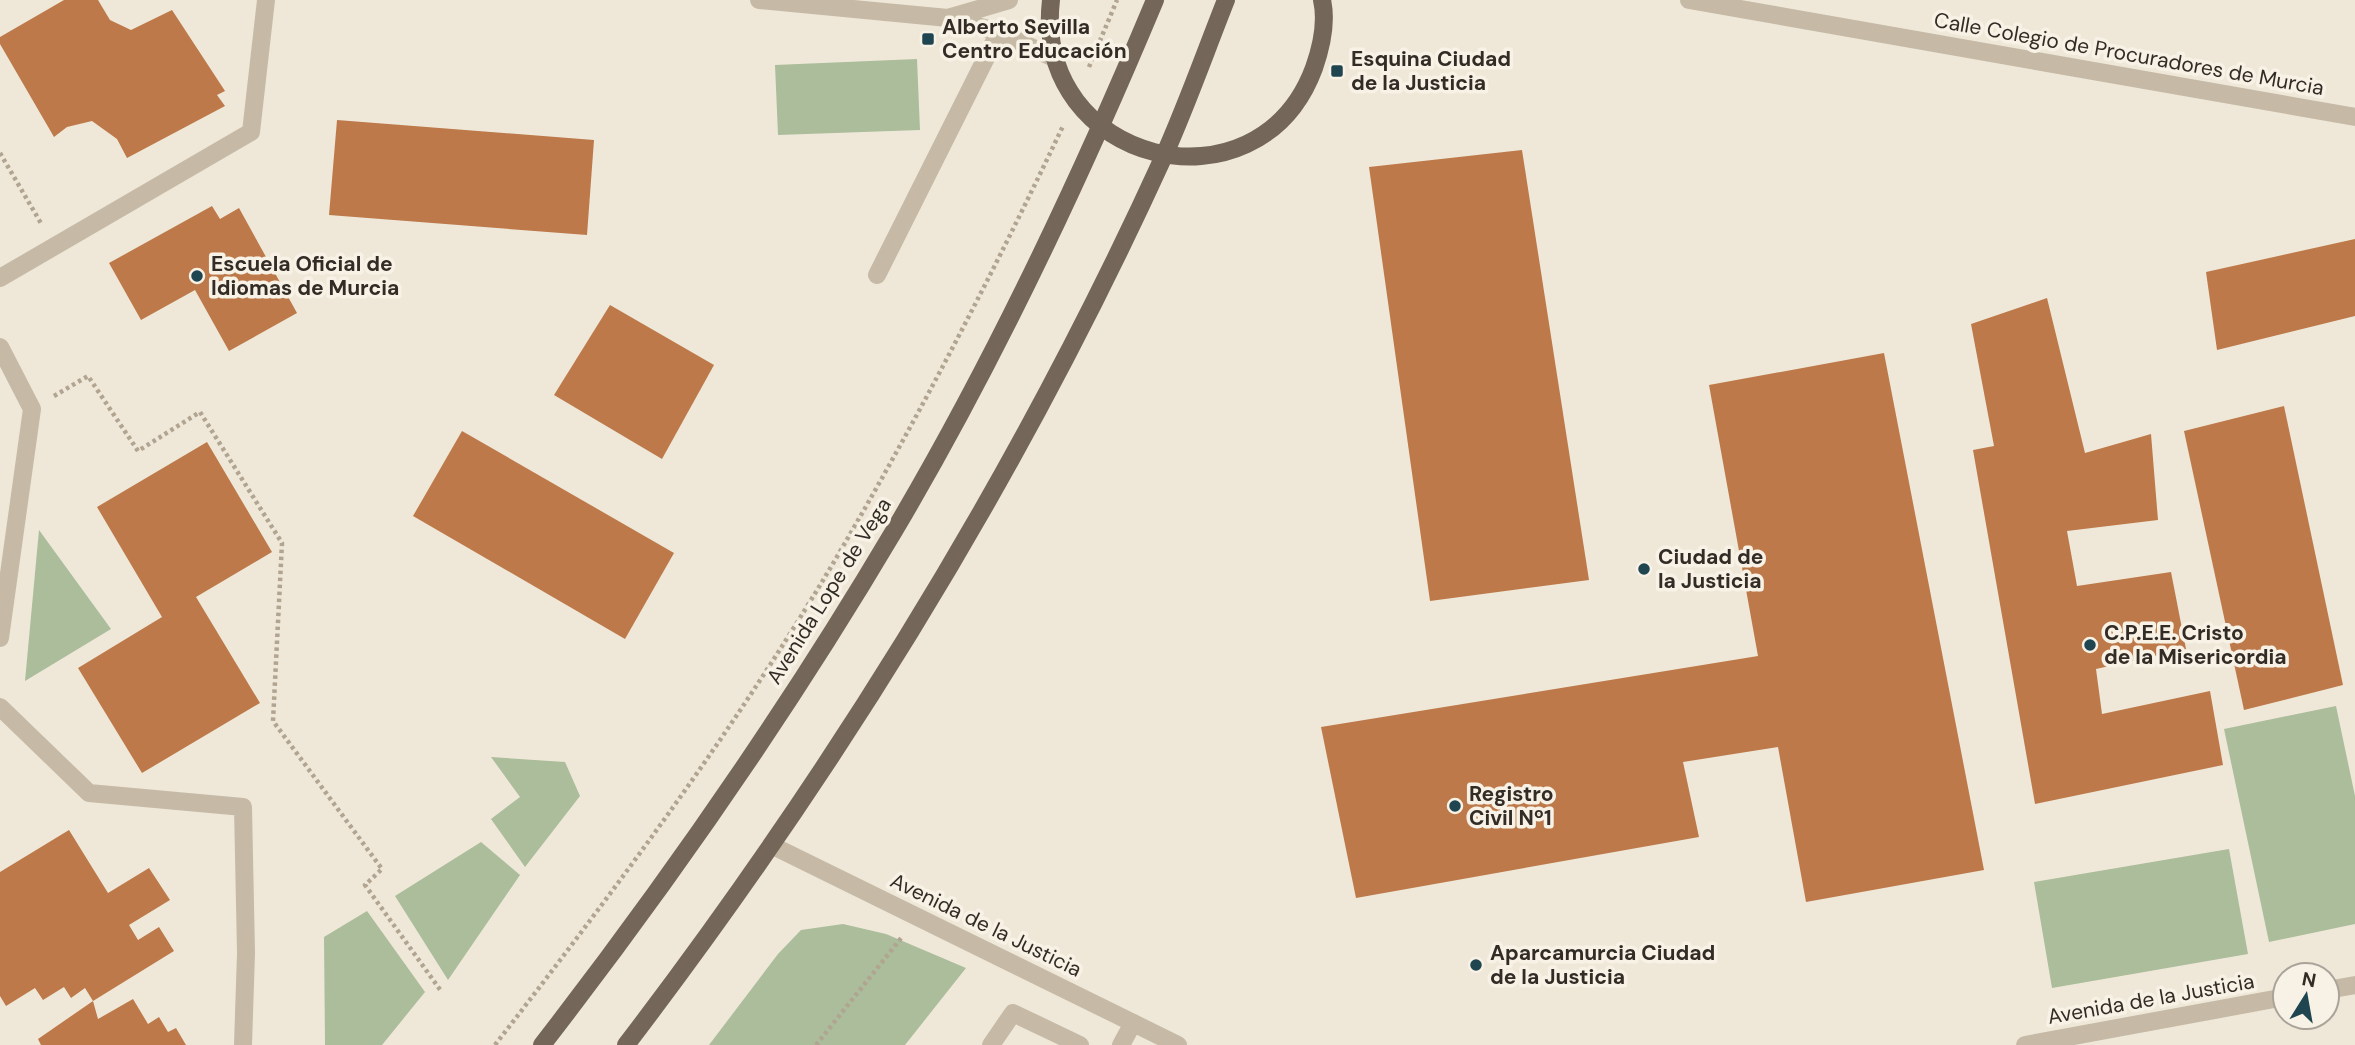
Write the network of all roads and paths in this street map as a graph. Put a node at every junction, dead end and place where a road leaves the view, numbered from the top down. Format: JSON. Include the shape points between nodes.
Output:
{"nodes":[{"id":1,"x":266,"y":0,"type":"edge"},
{"id":2,"x":759,"y":0,"type":"edge"},
{"id":3,"x":1009,"y":0,"type":"edge"},
{"id":4,"x":1051,"y":0,"type":"edge"},
{"id":5,"x":1117,"y":0,"type":"edge"},
{"id":6,"x":1155,"y":0,"type":"edge"},
{"id":7,"x":1226,"y":0,"type":"edge"},
{"id":8,"x":1689,"y":0,"type":"edge"},
{"id":9,"x":1324,"y":2,"type":"edge"},
{"id":10,"x":948,"y":18,"type":"junction"},
{"id":11,"x":999,"y":32,"type":"junction"},
{"id":12,"x":1054,"y":58,"type":"junction"},
{"id":13,"x":1075,"y":101,"type":"junction"},
{"id":14,"x":2355,"y":117,"type":"edge"},
{"id":15,"x":1101,"y":128,"type":"junction"},
{"id":16,"x":0,"y":153,"type":"edge"},
{"id":17,"x":1164,"y":156,"type":"junction"},
{"id":18,"x":54,"y":246,"type":"junction"},
{"id":19,"x":877,"y":275,"type":"dead end"},
{"id":20,"x":0,"y":278,"type":"edge"},
{"id":21,"x":0,"y":347,"type":"edge"},
{"id":22,"x":32,"y":409,"type":"junction"},
{"id":23,"x":0,"y":638,"type":"edge"},
{"id":24,"x":0,"y":707,"type":"edge"},
{"id":25,"x":774,"y":846,"type":"junction"},
{"id":26,"x":916,"y":916,"type":"junction"},
{"id":27,"x":440,"y":992,"type":"dead end"},
{"id":28,"x":2271,"y":1001,"type":"edge"},
{"id":29,"x":1133,"y":1023,"type":"junction"},
{"id":30,"x":1148,"y":1038,"type":"edge"},
{"id":31,"x":243,"y":1045,"type":"edge"},
{"id":32,"x":495,"y":1045,"type":"edge"},
{"id":33,"x":542,"y":1045,"type":"edge"},
{"id":34,"x":626,"y":1045,"type":"edge"},
{"id":35,"x":816,"y":1045,"type":"edge"},
{"id":36,"x":991,"y":1045,"type":"edge"},
{"id":37,"x":1080,"y":1045,"type":"edge"},
{"id":38,"x":1121,"y":1045,"type":"edge"},
{"id":39,"x":1178,"y":1045,"type":"edge"},
{"id":40,"x":2025,"y":1045,"type":"edge"}],
"edges":[{"from":1,"to":18,"type":"street","via":[[251,132]]},
{"from":2,"to":10,"type":"street"},
{"from":3,"to":10,"type":"street"},
{"from":4,"to":12,"type":"main road","via":[[1048,23]]},
{"from":5,"to":13,"type":"path"},
{"from":6,"to":15,"type":"main road","name":"Avenida Lope de Vega"},
{"from":7,"to":17,"type":"main road"},
{"from":8,"to":14,"type":"street","name":"Calle Colegio de Procuradores de Murcia"},
{"from":9,"to":17,"type":"main road","via":[[1321,48],[1307,87],[1281,121],[1246,144],[1206,156]]},
{"from":10,"to":11,"type":"street"},
{"from":11,"to":12,"type":"street"},
{"from":11,"to":19,"type":"street"},
{"from":12,"to":13,"type":"main road"},
{"from":13,"to":15,"type":"main road"},
{"from":13,"to":32,"type":"path","via":[[963,328],[816,590],[658,829]]},
{"from":15,"to":17,"type":"main road","via":[[1130,146]]},
{"from":15,"to":33,"type":"main road","name":"Avenida Lope de Vega","via":[[965,400],[836,626],[678,863]]},
{"from":16,"to":18,"type":"path"},
{"from":17,"to":25,"type":"main road","via":[[1073,344],[960,548]]},
{"from":18,"to":20,"type":"street"},
{"from":21,"to":22,"type":"street"},
{"from":22,"to":23,"type":"street"},
{"from":22,"to":27,"type":"path","via":[[88,376],[138,451],[200,412],[282,543],[273,721],[382,869],[365,885]]},
{"from":24,"to":31,"type":"street","via":[[89,793],[243,807]]},
{"from":25,"to":26,"type":"street","name":"Avenida de la Justicia"},
{"from":25,"to":34,"type":"main road"},
{"from":26,"to":29,"type":"street","name":"Avenida de la Justicia"},
{"from":26,"to":35,"type":"path"},
{"from":28,"to":40,"type":"street","name":"Avenida de la Justicia"},
{"from":29,"to":30,"type":"street","name":"Avenida de la Justicia"},
{"from":29,"to":38,"type":"street"},
{"from":30,"to":39,"type":"street","name":"Avenida de la Justicia"},
{"from":36,"to":37,"type":"street","via":[[1013,1013]]}]}
